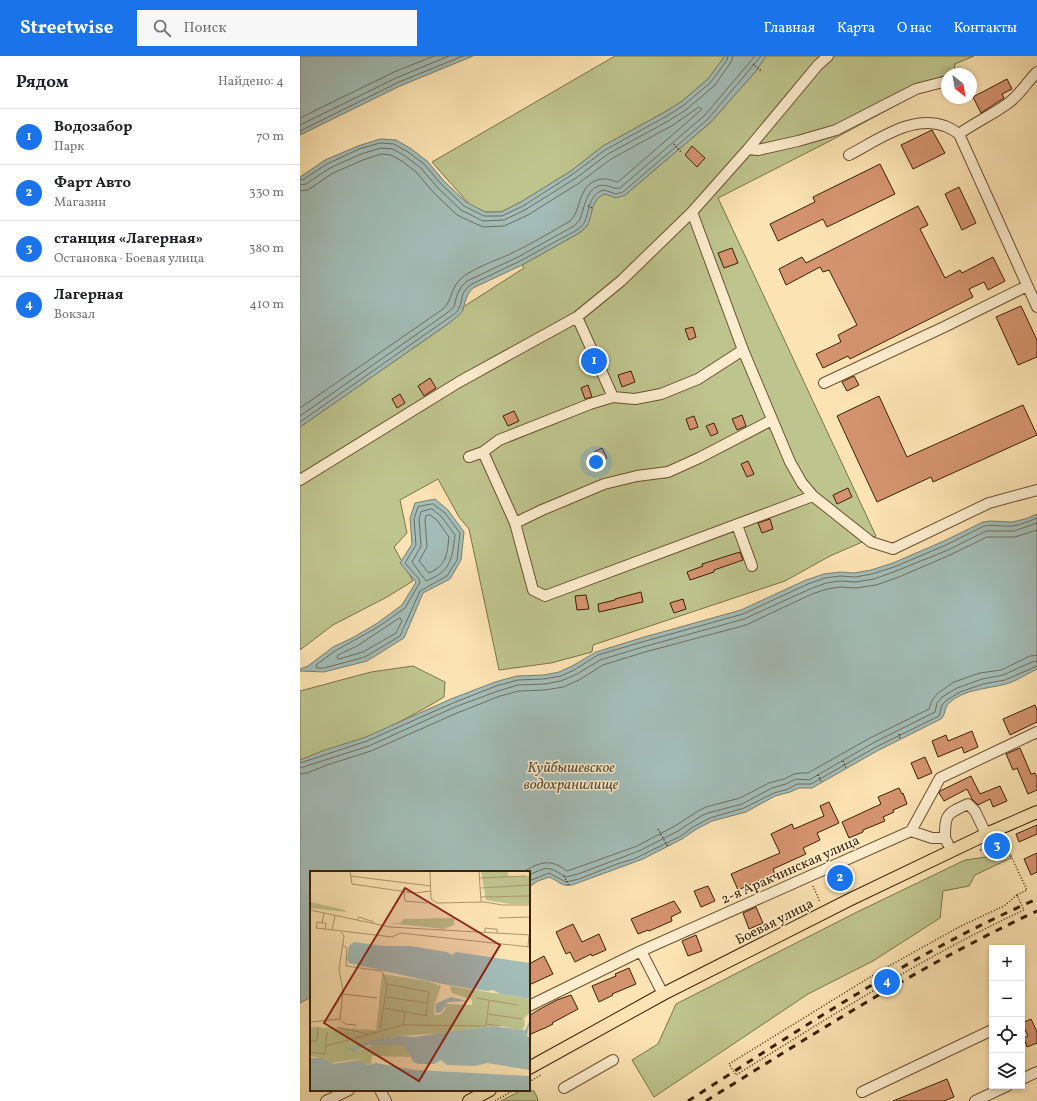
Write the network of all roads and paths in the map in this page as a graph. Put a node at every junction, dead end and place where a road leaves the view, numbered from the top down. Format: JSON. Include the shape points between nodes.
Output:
{"nodes":[{"id":1,"x":828,"y":56,"type":"edge"},
{"id":2,"x":753,"y":64,"type":"dead end"},
{"id":3,"x":761,"y":71,"type":"dead end"},
{"id":4,"x":1037,"y":72,"type":"edge"},
{"id":5,"x":941,"y":82,"type":"edge"},
{"id":6,"x":959,"y":134,"type":"junction"},
{"id":7,"x":674,"y":144,"type":"dead end"},
{"id":8,"x":748,"y":149,"type":"junction"},
{"id":9,"x":681,"y":152,"type":"dead end"},
{"id":10,"x":849,"y":155,"type":"dead end"},
{"id":11,"x":588,"y":206,"type":"dead end"},
{"id":12,"x":592,"y":208,"type":"dead end"},
{"id":13,"x":692,"y":212,"type":"junction"},
{"id":14,"x":1028,"y":286,"type":"junction"},
{"id":15,"x":1037,"y":307,"type":"edge"},
{"id":16,"x":577,"y":317,"type":"junction"},
{"id":17,"x":743,"y":350,"type":"junction"},
{"id":18,"x":824,"y":383,"type":"dead end"},
{"id":19,"x":613,"y":397,"type":"junction"},
{"id":20,"x":772,"y":420,"type":"junction"},
{"id":21,"x":483,"y":452,"type":"junction"},
{"id":22,"x":469,"y":456,"type":"dead end"},
{"id":23,"x":300,"y":480,"type":"edge"},
{"id":24,"x":1037,"y":490,"type":"edge"},
{"id":25,"x":813,"y":496,"type":"junction"},
{"id":26,"x":515,"y":523,"type":"junction"},
{"id":27,"x":737,"y":525,"type":"junction"},
{"id":28,"x":752,"y":566,"type":"dead end"},
{"id":29,"x":1037,"y":732,"type":"edge"},
{"id":30,"x":899,"y":734,"type":"dead end"},
{"id":31,"x":900,"y":739,"type":"dead end"},
{"id":32,"x":843,"y":761,"type":"dead end"},
{"id":33,"x":846,"y":768,"type":"dead end"},
{"id":34,"x":818,"y":775,"type":"dead end"},
{"id":35,"x":822,"y":782,"type":"dead end"},
{"id":36,"x":1037,"y":812,"type":"edge"},
{"id":37,"x":658,"y":829,"type":"dead end"},
{"id":38,"x":911,"y":831,"type":"junction"},
{"id":39,"x":986,"y":834,"type":"junction"},
{"id":40,"x":945,"y":838,"type":"junction"},
{"id":41,"x":668,"y":846,"type":"dead end"},
{"id":42,"x":952,"y":851,"type":"junction"},
{"id":43,"x":974,"y":851,"type":"dead end"},
{"id":44,"x":564,"y":876,"type":"dead end"},
{"id":45,"x":809,"y":876,"type":"junction"},
{"id":46,"x":569,"y":886,"type":"dead end"},
{"id":47,"x":1017,"y":896,"type":"junction"},
{"id":48,"x":824,"y":912,"type":"junction"},
{"id":49,"x":641,"y":951,"type":"junction"},
{"id":50,"x":663,"y":994,"type":"junction"},
{"id":51,"x":530,"y":1006,"type":"edge"},
{"id":52,"x":989,"y":1031,"type":"edge"},
{"id":53,"x":613,"y":1060,"type":"dead end"},
{"id":54,"x":530,"y":1067,"type":"edge"},
{"id":55,"x":1037,"y":1072,"type":"edge"},
{"id":56,"x":1025,"y":1075,"type":"edge"},
{"id":57,"x":564,"y":1088,"type":"dead end"},
{"id":58,"x":1001,"y":1089,"type":"edge"},
{"id":59,"x":347,"y":1091,"type":"edge"},
{"id":60,"x":381,"y":1091,"type":"edge"},
{"id":61,"x":488,"y":1091,"type":"edge"},
{"id":62,"x":512,"y":1091,"type":"edge"},
{"id":63,"x":862,"y":1092,"type":"dead end"},
{"id":64,"x":326,"y":1101,"type":"edge"},
{"id":65,"x":386,"y":1101,"type":"edge"},
{"id":66,"x":470,"y":1101,"type":"edge"},
{"id":67,"x":495,"y":1101,"type":"edge"},
{"id":68,"x":975,"y":1101,"type":"edge"}],
"edges":[{"from":1,"to":8,"type":"street","via":[[818,64]]},
{"from":2,"to":3,"type":"path"},
{"from":4,"to":6,"type":"street","via":[[1008,104]]},
{"from":5,"to":8,"type":"street","via":[[916,89],[836,130],[758,150]]},
{"from":6,"to":10,"type":"street","via":[[946,126],[915,124],[897,130]]},
{"from":6,"to":14,"type":"street"},
{"from":7,"to":9,"type":"path"},
{"from":8,"to":13,"type":"street"},
{"from":11,"to":12,"type":"path"},
{"from":13,"to":16,"type":"street","via":[[621,281]]},
{"from":13,"to":17,"type":"street"},
{"from":14,"to":15,"type":"street"},
{"from":14,"to":18,"type":"street"},
{"from":16,"to":19,"type":"street"},
{"from":16,"to":23,"type":"street","via":[[459,382]]},
{"from":17,"to":19,"type":"street","via":[[698,379],[661,394],[635,399]]},
{"from":17,"to":20,"type":"street"},
{"from":19,"to":21,"type":"street","via":[[499,440]]},
{"from":20,"to":25,"type":"street","via":[[790,462]]},
{"from":20,"to":26,"type":"street","via":[[668,472],[604,484]]},
{"from":21,"to":22,"type":"street"},
{"from":21,"to":26,"type":"street"},
{"from":24,"to":25,"type":"street","via":[[989,503],[893,549],[871,542]]},
{"from":25,"to":27,"type":"street"},
{"from":26,"to":27,"type":"street","via":[[533,590],[545,596]]},
{"from":27,"to":28,"type":"street"},
{"from":29,"to":38,"type":"street","via":[[940,778]]},
{"from":30,"to":31,"type":"path"},
{"from":32,"to":33,"type":"path"},
{"from":34,"to":35,"type":"path"},
{"from":36,"to":39,"type":"main road","name":"Боевая улица"},
{"from":37,"to":41,"type":"path"},
{"from":38,"to":40,"type":"street","via":[[932,838]]},
{"from":38,"to":45,"type":"street","name":"2-я Аракчинская улица"},
{"from":39,"to":40,"type":"street","via":[[968,804],[952,811],[945,820]]},
{"from":39,"to":42,"type":"main road","name":"Боевая улица"},
{"from":40,"to":42,"type":"street"},
{"from":42,"to":48,"type":"main road","name":"Боевая улица"},
{"from":43,"to":47,"type":"path","via":[[1004,841],[1027,890]]},
{"from":44,"to":46,"type":"path"},
{"from":45,"to":48,"type":"path"},
{"from":45,"to":49,"type":"street","name":"2-я Аракчинская улица"},
{"from":47,"to":47,"type":"path","via":[[1024,910],[887,982],[736,1075],[729,1064],[880,971],[959,927],[1004,906]]},
{"from":48,"to":50,"type":"main road","name":"Боевая улица"},
{"from":49,"to":50,"type":"street"},
{"from":49,"to":51,"type":"street","name":"2-я Аракчинская улица"},
{"from":50,"to":54,"type":"main road","name":"Боевая улица"},
{"from":52,"to":63,"type":"street"},
{"from":53,"to":57,"type":"street"},
{"from":55,"to":56,"type":"street"},
{"from":58,"to":68,"type":"street"},
{"from":59,"to":64,"type":"street"},
{"from":60,"to":65,"type":"street"},
{"from":61,"to":66,"type":"main road"},
{"from":62,"to":67,"type":"path"}]}
